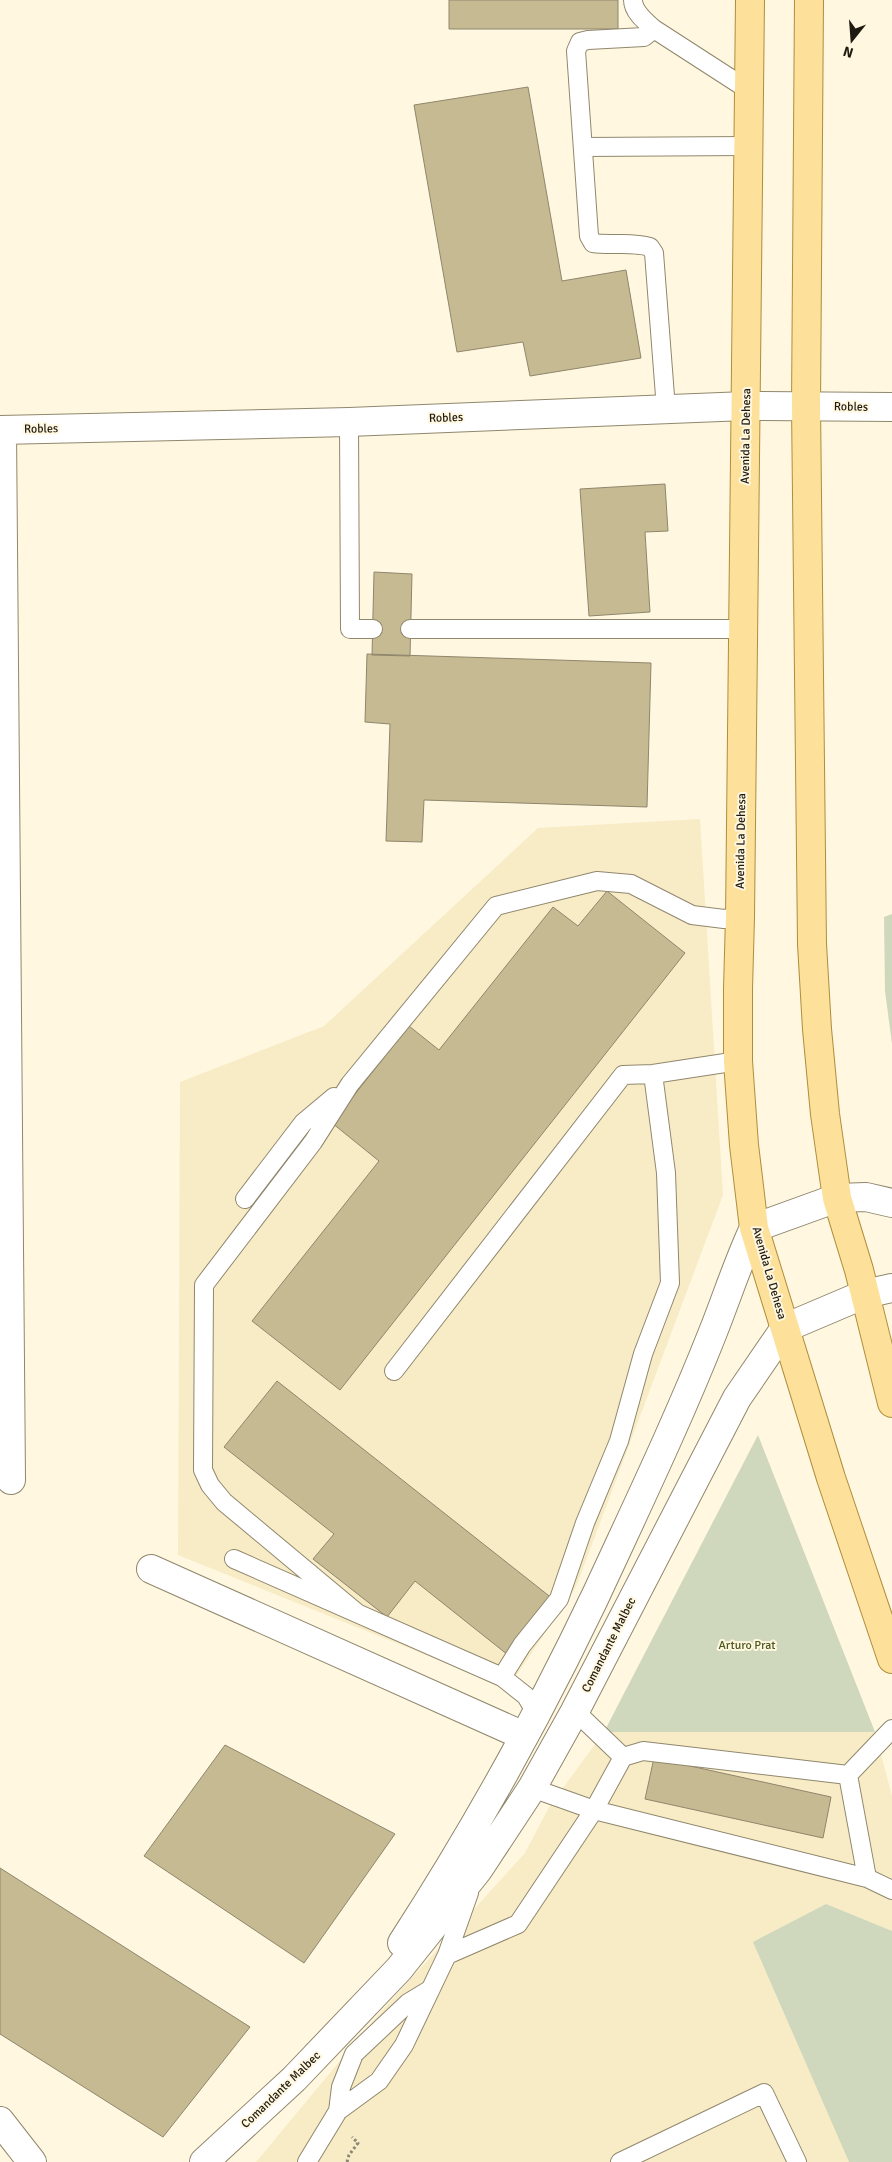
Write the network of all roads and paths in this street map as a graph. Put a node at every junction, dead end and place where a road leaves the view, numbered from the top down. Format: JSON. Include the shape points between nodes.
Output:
{"nodes":[{"id":1,"x":633,"y":0,"type":"edge"},
{"id":2,"x":750,"y":0,"type":"edge"},
{"id":3,"x":809,"y":0,"type":"edge"},
{"id":4,"x":654,"y":29,"type":"junction"},
{"id":5,"x":750,"y":91,"type":"junction"},
{"id":6,"x":749,"y":146,"type":"junction"},
{"id":7,"x":583,"y":147,"type":"junction"},
{"id":8,"x":746,"y":406,"type":"junction"},
{"id":9,"x":806,"y":406,"type":"junction"},
{"id":10,"x":892,"y":407,"type":"edge"},
{"id":11,"x":666,"y":409,"type":"junction"},
{"id":12,"x":349,"y":422,"type":"junction"},
{"id":13,"x":1,"y":430,"type":"edge"},
{"id":14,"x":373,"y":629,"type":"dead end"},
{"id":15,"x":410,"y":629,"type":"dead end"},
{"id":16,"x":743,"y":629,"type":"junction"},
{"id":17,"x":740,"y":917,"type":"junction"},
{"id":18,"x":738,"y":1061,"type":"junction"},
{"id":19,"x":654,"y":1074,"type":"junction"},
{"id":20,"x":350,"y":1084,"type":"junction"},
{"id":21,"x":4,"y":1095,"type":"edge"},
{"id":22,"x":838,"y":1198,"type":"junction"},
{"id":23,"x":245,"y":1199,"type":"dead end"},
{"id":24,"x":892,"y":1203,"type":"edge"},
{"id":25,"x":754,"y":1228,"type":"junction"},
{"id":26,"x":892,"y":1288,"type":"edge"},
{"id":27,"x":865,"y":1294,"type":"junction"},
{"id":28,"x":785,"y":1328,"type":"junction"},
{"id":29,"x":5,"y":1361,"type":"edge"},
{"id":30,"x":394,"y":1371,"type":"dead end"},
{"id":31,"x":892,"y":1402,"type":"edge"},
{"id":32,"x":10,"y":1480,"type":"dead end"},
{"id":33,"x":234,"y":1559,"type":"dead end"},
{"id":34,"x":150,"y":1569,"type":"dead end"},
{"id":35,"x":357,"y":1614,"type":"junction"},
{"id":36,"x":892,"y":1659,"type":"edge"},
{"id":37,"x":502,"y":1677,"type":"junction"},
{"id":38,"x":575,"y":1711,"type":"junction"},
{"id":39,"x":530,"y":1724,"type":"junction"},
{"id":40,"x":892,"y":1729,"type":"edge"},
{"id":41,"x":623,"y":1757,"type":"junction"},
{"id":42,"x":848,"y":1775,"type":"junction"},
{"id":43,"x":532,"y":1788,"type":"junction"},
{"id":44,"x":594,"y":1810,"type":"junction"},
{"id":45,"x":478,"y":1870,"type":"junction"},
{"id":46,"x":867,"y":1878,"type":"junction"},
{"id":47,"x":892,"y":1890,"type":"edge"},
{"id":48,"x":447,"y":1955,"type":"junction"},
{"id":49,"x":431,"y":1989,"type":"junction"},
{"id":50,"x":355,"y":2015,"type":"junction"},
{"id":51,"x":338,"y":2111,"type":"junction"},
{"id":52,"x":0,"y":2121,"type":"edge"},
{"id":53,"x":32,"y":2162,"type":"edge"},
{"id":54,"x":204,"y":2162,"type":"edge"},
{"id":55,"x":307,"y":2162,"type":"edge"},
{"id":56,"x":620,"y":2162,"type":"edge"},
{"id":57,"x":796,"y":2162,"type":"edge"}],
"edges":[{"from":1,"to":4,"type":"lane","via":[[637,12]]},
{"from":2,"to":5,"type":"main road","name":"Avenida La Dehesa"},
{"from":3,"to":9,"type":"main road"},
{"from":4,"to":5,"type":"lane"},
{"from":4,"to":7,"type":"lane","via":[[644,37],[580,42],[576,51]]},
{"from":5,"to":6,"type":"main road","name":"Avenida La Dehesa"},
{"from":6,"to":7,"type":"lane"},
{"from":6,"to":8,"type":"main road","name":"Avenida La Dehesa"},
{"from":7,"to":11,"type":"lane","via":[[589,236],[594,243],[639,244],[650,247],[654,253]]},
{"from":8,"to":9,"type":"street","name":"Robles"},
{"from":8,"to":11,"type":"street","name":"Robles"},
{"from":8,"to":16,"type":"main road","name":"Avenida La Dehesa"},
{"from":9,"to":10,"type":"street","name":"Robles"},
{"from":9,"to":22,"type":"main road","via":[[812,944],[824,1104]]},
{"from":11,"to":12,"type":"street","name":"Robles"},
{"from":12,"to":13,"type":"street","name":"Robles"},
{"from":12,"to":14,"type":"lane","via":[[350,629]]},
{"from":13,"to":21,"type":"street"},
{"from":15,"to":16,"type":"lane"},
{"from":16,"to":17,"type":"main road","name":"Avenida La Dehesa"},
{"from":17,"to":18,"type":"main road","name":"Avenida La Dehesa"},
{"from":17,"to":20,"type":"lane","via":[[724,919],[692,915],[631,884],[597,881],[496,906]]},
{"from":18,"to":19,"type":"lane"},
{"from":18,"to":25,"type":"main road","name":"Avenida La Dehesa"},
{"from":19,"to":30,"type":"lane","via":[[622,1075]]},
{"from":19,"to":37,"type":"lane","via":[[666,1173],[670,1283],[643,1354],[619,1440],[585,1523],[559,1599],[522,1645]]},
{"from":20,"to":23,"type":"lane","via":[[303,1123]]},
{"from":20,"to":35,"type":"lane","via":[[313,1142],[204,1285],[203,1470],[224,1502]]},
{"from":21,"to":29,"type":"street"},
{"from":22,"to":24,"type":"street","via":[[866,1198]]},
{"from":22,"to":25,"type":"street"},
{"from":22,"to":27,"type":"main road"},
{"from":25,"to":28,"type":"main road","name":"Avenida La Dehesa"},
{"from":25,"to":39,"type":"street","name":"Comandante Malbec","via":[[713,1332],[621,1542]]},
{"from":26,"to":27,"type":"street"},
{"from":27,"to":28,"type":"street"},
{"from":27,"to":31,"type":"main road"},
{"from":28,"to":36,"type":"main road","name":"Avenida La Dehesa"},
{"from":28,"to":38,"type":"street","name":"Comandante Malbec","via":[[737,1398]]},
{"from":29,"to":32,"type":"street"},
{"from":33,"to":35,"type":"lane"},
{"from":34,"to":39,"type":"street"},
{"from":35,"to":37,"type":"lane"},
{"from":37,"to":39,"type":"lane","via":[[526,1696]]},
{"from":38,"to":41,"type":"lane"},
{"from":38,"to":43,"type":"street","name":"Comandante Malbec"},
{"from":39,"to":50,"type":"street","name":"Comandante Malbec","via":[[415,1924]]},
{"from":40,"to":42,"type":"lane"},
{"from":41,"to":42,"type":"lane","via":[[643,1751]]},
{"from":41,"to":44,"type":"lane"},
{"from":42,"to":46,"type":"lane"},
{"from":43,"to":44,"type":"lane"},
{"from":43,"to":45,"type":"street","name":"Comandante Malbec"},
{"from":44,"to":46,"type":"lane"},
{"from":44,"to":48,"type":"lane","via":[[518,1924]]},
{"from":45,"to":48,"type":"lane"},
{"from":45,"to":50,"type":"street","name":"Comandante Malbec","via":[[399,1969]]},
{"from":46,"to":47,"type":"lane"},
{"from":48,"to":49,"type":"lane"},
{"from":49,"to":51,"type":"lane","via":[[404,2045],[379,2081]]},
{"from":49,"to":51,"type":"lane","via":[[408,2003],[354,2054],[341,2087]]},
{"from":50,"to":54,"type":"street","name":"Comandante Malbec","via":[[294,2079]]},
{"from":51,"to":55,"type":"lane"},
{"from":52,"to":53,"type":"street"},
{"from":56,"to":57,"type":"lane","via":[[764,2093]]}]}
